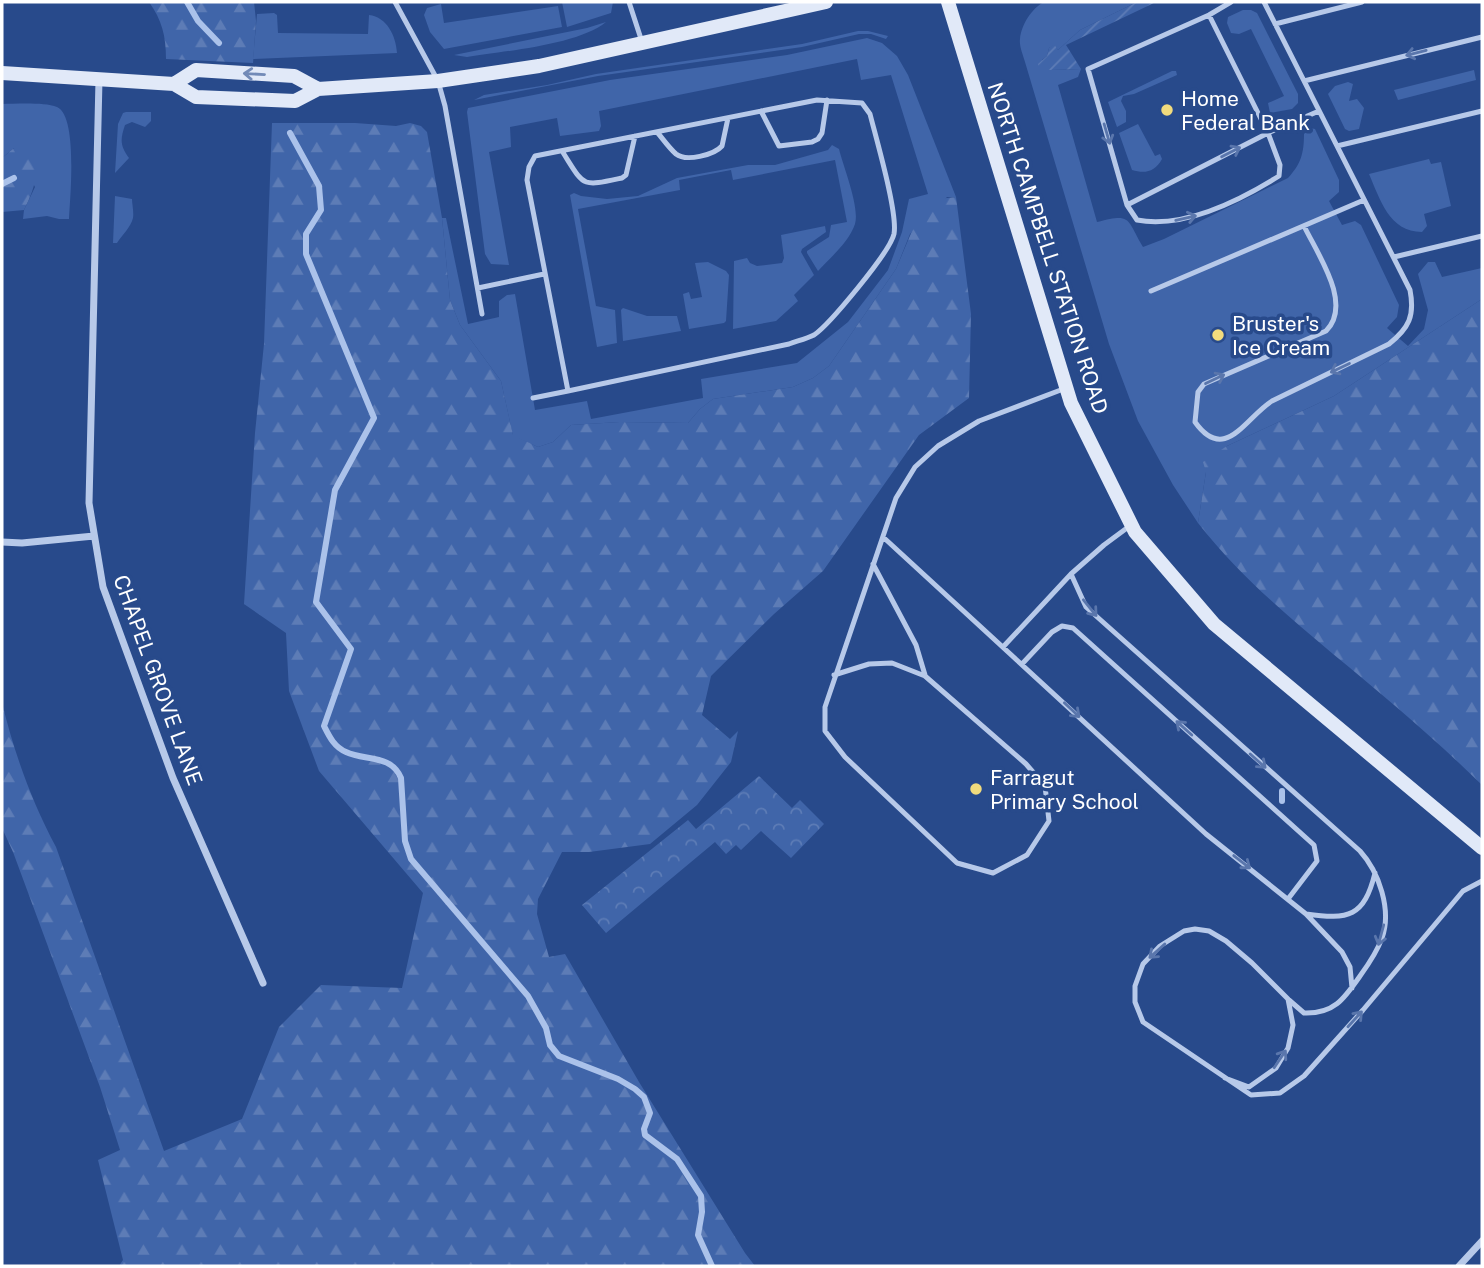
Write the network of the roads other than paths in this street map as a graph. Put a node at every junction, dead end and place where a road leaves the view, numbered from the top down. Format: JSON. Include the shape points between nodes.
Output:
{"nodes":[{"id":1,"x":395,"y":2,"type":"edge"},
{"id":2,"x":629,"y":2,"type":"edge"},
{"id":3,"x":826,"y":2,"type":"edge"},
{"id":4,"x":948,"y":2,"type":"edge"},
{"id":5,"x":1231,"y":2,"type":"edge"},
{"id":6,"x":1264,"y":2,"type":"edge"},
{"id":7,"x":1362,"y":2,"type":"edge"},
{"id":8,"x":1209,"y":15,"type":"junction"},
{"id":9,"x":1275,"y":24,"type":"junction"},
{"id":10,"x":1482,"y":37,"type":"edge"},
{"id":11,"x":642,"y":42,"type":"junction"},
{"id":12,"x":2,"y":73,"type":"edge"},
{"id":13,"x":99,"y":79,"type":"junction"},
{"id":14,"x":438,"y":81,"type":"junction"},
{"id":15,"x":1304,"y":81,"type":"junction"},
{"id":16,"x":174,"y":84,"type":"junction"},
{"id":17,"x":318,"y":89,"type":"junction"},
{"id":18,"x":827,"y":100,"type":"junction"},
{"id":19,"x":761,"y":111,"type":"junction"},
{"id":20,"x":1319,"y":111,"type":"junction"},
{"id":21,"x":1482,"y":111,"type":"edge"},
{"id":22,"x":728,"y":118,"type":"junction"},
{"id":23,"x":657,"y":132,"type":"junction"},
{"id":24,"x":1268,"y":134,"type":"junction"},
{"id":25,"x":635,"y":136,"type":"junction"},
{"id":26,"x":1337,"y":146,"type":"junction"},
{"id":27,"x":562,"y":151,"type":"junction"},
{"id":28,"x":1364,"y":200,"type":"junction"},
{"id":29,"x":1127,"y":205,"type":"junction"},
{"id":30,"x":1304,"y":226,"type":"junction"},
{"id":31,"x":1482,"y":236,"type":"edge"},
{"id":32,"x":1394,"y":257,"type":"junction"},
{"id":33,"x":544,"y":274,"type":"junction"},
{"id":34,"x":478,"y":288,"type":"junction"},
{"id":35,"x":1151,"y":291,"type":"dead end"},
{"id":36,"x":482,"y":314,"type":"dead end"},
{"id":37,"x":1066,"y":388,"type":"junction"},
{"id":38,"x":568,"y":391,"type":"junction"},
{"id":39,"x":533,"y":398,"type":"dead end"},
{"id":40,"x":1131,"y":525,"type":"junction"},
{"id":41,"x":94,"y":536,"type":"junction"},
{"id":42,"x":883,"y":537,"type":"junction"},
{"id":43,"x":2,"y":542,"type":"edge"},
{"id":44,"x":873,"y":564,"type":"junction"},
{"id":45,"x":1071,"y":574,"type":"junction"},
{"id":46,"x":1003,"y":647,"type":"junction"},
{"id":47,"x":1022,"y":664,"type":"junction"},
{"id":48,"x":834,"y":675,"type":"junction"},
{"id":49,"x":925,"y":676,"type":"junction"},
{"id":50,"x":1482,"y":848,"type":"edge"},
{"id":51,"x":1374,"y":873,"type":"junction"},
{"id":52,"x":1482,"y":881,"type":"edge"},
{"id":53,"x":1288,"y":899,"type":"junction"},
{"id":54,"x":1306,"y":914,"type":"junction"},
{"id":55,"x":264,"y":983,"type":"dead end"},
{"id":56,"x":1352,"y":988,"type":"junction"},
{"id":57,"x":1288,"y":999,"type":"junction"},
{"id":58,"x":1225,"y":1078,"type":"junction"},
{"id":59,"x":1482,"y":1241,"type":"edge"},
{"id":60,"x":1459,"y":1266,"type":"edge"}],
"edges":[{"from":1,"to":14,"type":"lane"},
{"from":2,"to":11,"type":"lane"},
{"from":3,"to":11,"type":"main road"},
{"from":4,"to":37,"type":"main road","name":"NORTH CAMPBELL STATION ROAD"},
{"from":5,"to":8,"type":"lane"},
{"from":6,"to":9,"type":"lane"},
{"from":7,"to":9,"type":"lane"},
{"from":8,"to":24,"type":"lane"},
{"from":8,"to":29,"type":"lane","one_way":true,"via":[[1088,69]]},
{"from":9,"to":15,"type":"lane"},
{"from":10,"to":15,"type":"lane","one_way":true},
{"from":11,"to":14,"type":"main road"},
{"from":12,"to":13,"type":"main road"},
{"from":13,"to":16,"type":"main road"},
{"from":13,"to":41,"type":"street","name":"CHAPEL GROVE LANE","via":[[89,503]]},
{"from":14,"to":17,"type":"main road"},
{"from":14,"to":34,"type":"lane"},
{"from":15,"to":20,"type":"lane"},
{"from":16,"to":17,"type":"main road","via":[[196,97],[295,101]]},
{"from":17,"to":16,"type":"main road","one_way":true,"via":[[294,76],[196,70]]},
{"from":18,"to":19,"type":"lane"},
{"from":18,"to":19,"type":"lane","via":[[822,133],[812,142],[779,146]]},
{"from":18,"to":38,"type":"lane","via":[[862,103],[870,114],[893,210],[894,235],[829,322],[813,335],[789,344]]},
{"from":19,"to":22,"type":"lane"},
{"from":20,"to":24,"type":"lane"},
{"from":20,"to":26,"type":"lane"},
{"from":21,"to":26,"type":"lane"},
{"from":22,"to":23,"type":"lane"},
{"from":22,"to":23,"type":"lane","via":[[722,146],[713,153],[677,155]]},
{"from":23,"to":25,"type":"lane"},
{"from":29,"to":24,"type":"lane","one_way":true},
{"from":29,"to":24,"type":"lane","one_way":true,"via":[[1137,220],[1191,219],[1269,182],[1279,176],[1280,165]]},
{"from":25,"to":27,"type":"lane"},
{"from":25,"to":27,"type":"lane","via":[[626,175],[591,185],[581,181]]},
{"from":26,"to":28,"type":"lane"},
{"from":27,"to":33,"type":"lane","via":[[536,156],[527,180]]},
{"from":28,"to":30,"type":"lane"},
{"from":28,"to":32,"type":"lane"},
{"from":32,"to":30,"type":"lane","one_way":true,"via":[[1410,290],[1413,312],[1400,335],[1272,401],[1237,434],[1220,440],[1209,438],[1195,422],[1198,392],[1204,384],[1333,324],[1336,296]]},
{"from":30,"to":35,"type":"lane"},
{"from":31,"to":32,"type":"lane"},
{"from":33,"to":34,"type":"lane"},
{"from":33,"to":38,"type":"lane"},
{"from":34,"to":36,"type":"lane"},
{"from":37,"to":40,"type":"main road","name":"NORTH CAMPBELL STATION ROAD"},
{"from":37,"to":42,"type":"lane","via":[[979,421],[938,446],[915,467]]},
{"from":38,"to":39,"type":"lane"},
{"from":40,"to":45,"type":"lane"},
{"from":40,"to":50,"type":"main road","name":"NORTH CAMPBELL STATION ROAD","via":[[1214,624]]},
{"from":41,"to":43,"type":"street"},
{"from":41,"to":55,"type":"street","name":"CHAPEL GROVE LANE","via":[[103,587],[173,778]]},
{"from":42,"to":44,"type":"lane"},
{"from":42,"to":46,"type":"lane"},
{"from":44,"to":48,"type":"lane"},
{"from":44,"to":49,"type":"lane","via":[[916,645]]},
{"from":45,"to":46,"type":"lane"},
{"from":45,"to":51,"type":"lane","one_way":true,"via":[[1086,607],[1360,851]]},
{"from":46,"to":47,"type":"lane"},
{"from":47,"to":53,"type":"lane","one_way":true,"via":[[1206,834]]},
{"from":53,"to":47,"type":"lane","one_way":true,"via":[[1317,861],[1314,845],[1073,628],[1062,626],[1052,632]]},
{"from":48,"to":49,"type":"lane","via":[[869,664],[892,663]]},
{"from":48,"to":49,"type":"lane","via":[[825,707],[825,731],[845,757],[957,863],[993,873],[1027,855],[1049,821],[1045,786]]},
{"from":51,"to":54,"type":"lane","via":[[1369,896],[1358,908],[1332,918]]},
{"from":51,"to":56,"type":"lane","one_way":true,"via":[[1385,910],[1383,936]]},
{"from":58,"to":52,"type":"lane","one_way":true,"via":[[1251,1095],[1280,1093],[1304,1076],[1463,891]]},
{"from":53,"to":54,"type":"lane"},
{"from":54,"to":56,"type":"lane","via":[[1342,952],[1350,967]]},
{"from":56,"to":57,"type":"lane","via":[[1343,1000],[1320,1013],[1304,1013]]},
{"from":58,"to":57,"type":"lane","one_way":true,"via":[[1249,1087],[1276,1068],[1288,1048],[1293,1025]]},
{"from":57,"to":58,"type":"lane","one_way":true,"via":[[1252,963],[1209,931],[1184,931],[1143,964],[1135,986],[1143,1021]]},
{"from":59,"to":60,"type":"street"}]}
